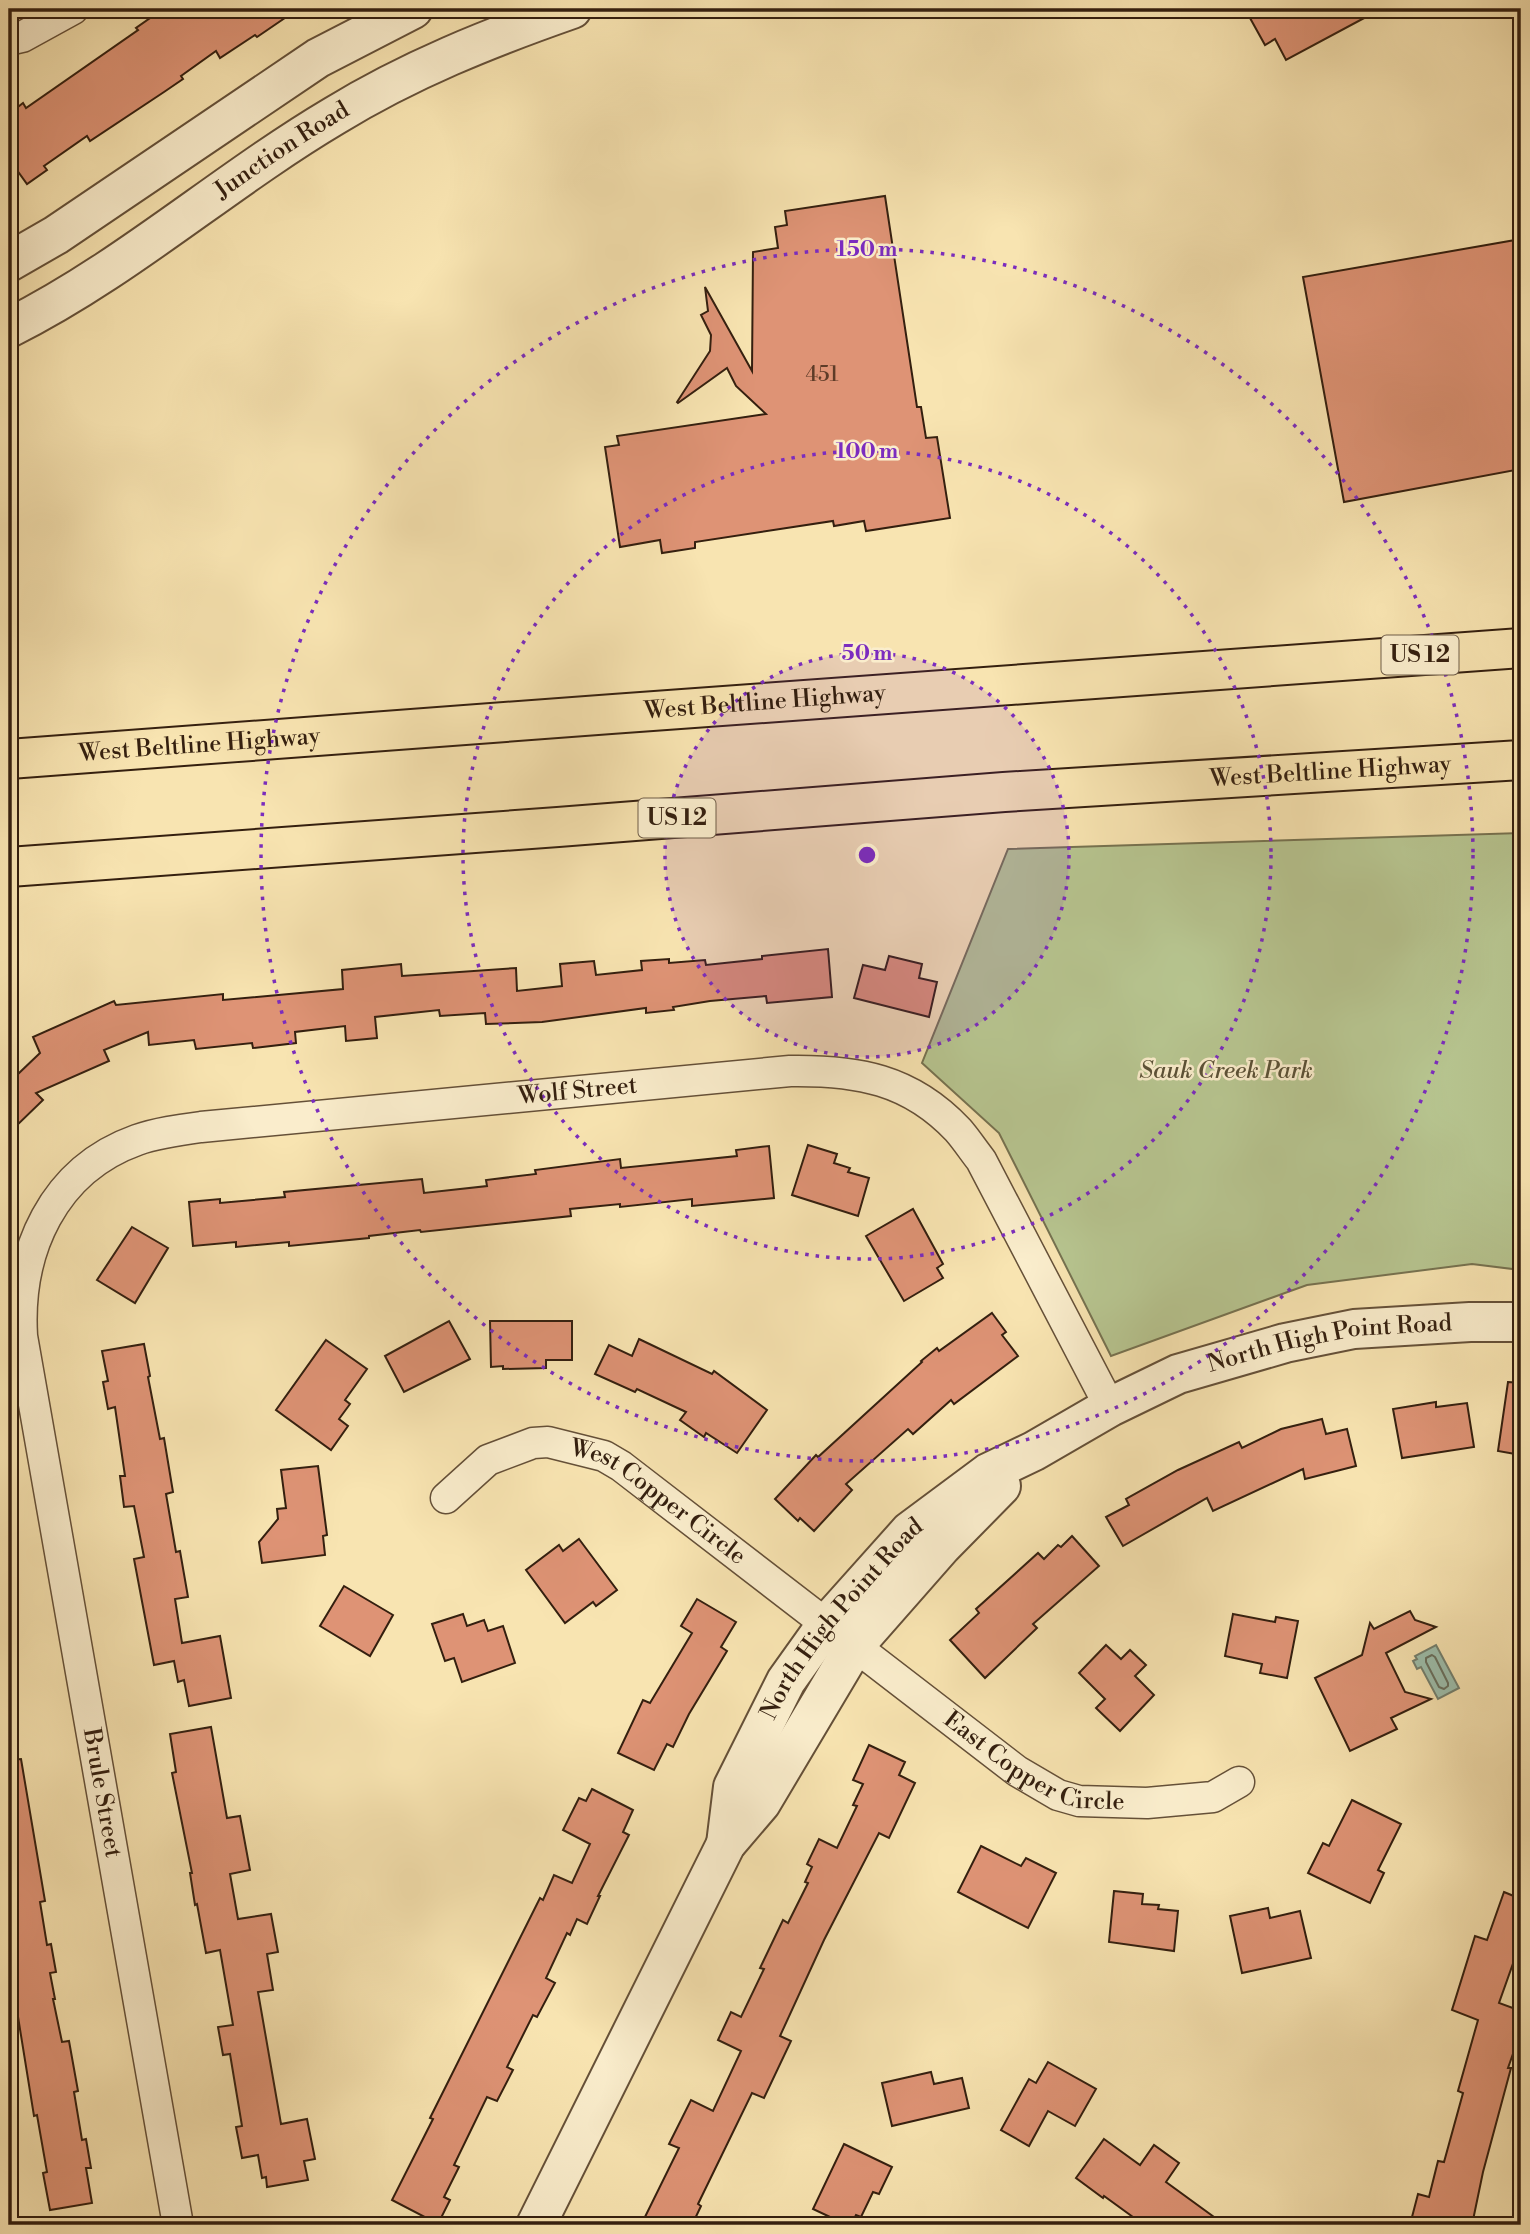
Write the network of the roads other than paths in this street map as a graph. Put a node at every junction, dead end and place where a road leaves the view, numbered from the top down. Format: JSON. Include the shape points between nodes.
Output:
{"nodes":[{"id":1,"x":73,"y":9,"type":"edge"},
{"id":2,"x":413,"y":9,"type":"edge"},
{"id":3,"x":572,"y":9,"type":"edge"},
{"id":4,"x":9,"y":40,"type":"edge"},
{"id":5,"x":9,"y":262,"type":"edge"},
{"id":6,"x":9,"y":328,"type":"edge"},
{"id":7,"x":1521,"y":628,"type":"edge"},
{"id":8,"x":1521,"y":648,"type":"edge"},
{"id":9,"x":1319,"y":661,"type":"junction"},
{"id":10,"x":9,"y":759,"type":"edge"},
{"id":11,"x":1521,"y":760,"type":"edge"},
{"id":12,"x":1345,"y":771,"type":"junction"},
{"id":13,"x":1521,"y":775,"type":"edge"},
{"id":14,"x":9,"y":867,"type":"edge"},
{"id":15,"x":1521,"y":1322,"type":"edge"},
{"id":16,"x":26,"y":1361,"type":"joint"},
{"id":17,"x":1110,"y":1407,"type":"junction"},
{"id":18,"x":446,"y":1498,"type":"dead end"},
{"id":19,"x":840,"y":1635,"type":"junction"},
{"id":20,"x":1239,"y":1782,"type":"dead end"},
{"id":21,"x":178,"y":2225,"type":"edge"},
{"id":22,"x":536,"y":2225,"type":"edge"}],
"edges":[{"from":1,"to":4,"type":"street"},
{"from":2,"to":5,"type":"street","via":[[318,58]]},
{"from":3,"to":6,"type":"street","name":"Junction Road","via":[[426,66],[334,116],[100,275]]},
{"from":7,"to":9,"type":"highway"},
{"from":8,"to":9,"type":"highway","name":"West Beltline Highway","number":"US 12"},
{"from":9,"to":10,"type":"highway","name":"West Beltline Highway","number":"US 12"},
{"from":11,"to":12,"type":"highway","name":"West Beltline Highway","number":"US 12"},
{"from":12,"to":13,"type":"highway"},
{"from":12,"to":14,"type":"highway","name":"West Beltline Highway","number":"US 12"},
{"from":15,"to":17,"type":"street","name":"North High Point Road","via":[[1354,1329],[1285,1343],[1178,1374]]},
{"from":16,"to":17,"type":"street","name":"Wolf Street","via":[[20,1306],[33,1243],[71,1182],[135,1141],[201,1127],[824,1070],[892,1084],[940,1113],[959,1131],[981,1160]]},
{"from":16,"to":21,"type":"street","name":"Brule Street"},
{"from":17,"to":19,"type":"street","name":"North High Point Road","via":[[1034,1451],[942,1546]]},
{"from":18,"to":19,"type":"street","name":"West Copper Circle","via":[[488,1460],[533,1443],[548,1442],[604,1456]]},
{"from":19,"to":20,"type":"street","name":"East Copper Circle","via":[[1017,1771],[1058,1795],[1079,1801],[1147,1803],[1213,1797]]},
{"from":19,"to":22,"type":"street","name":"North High Point Road","via":[[761,1803],[726,1844]]}]}
